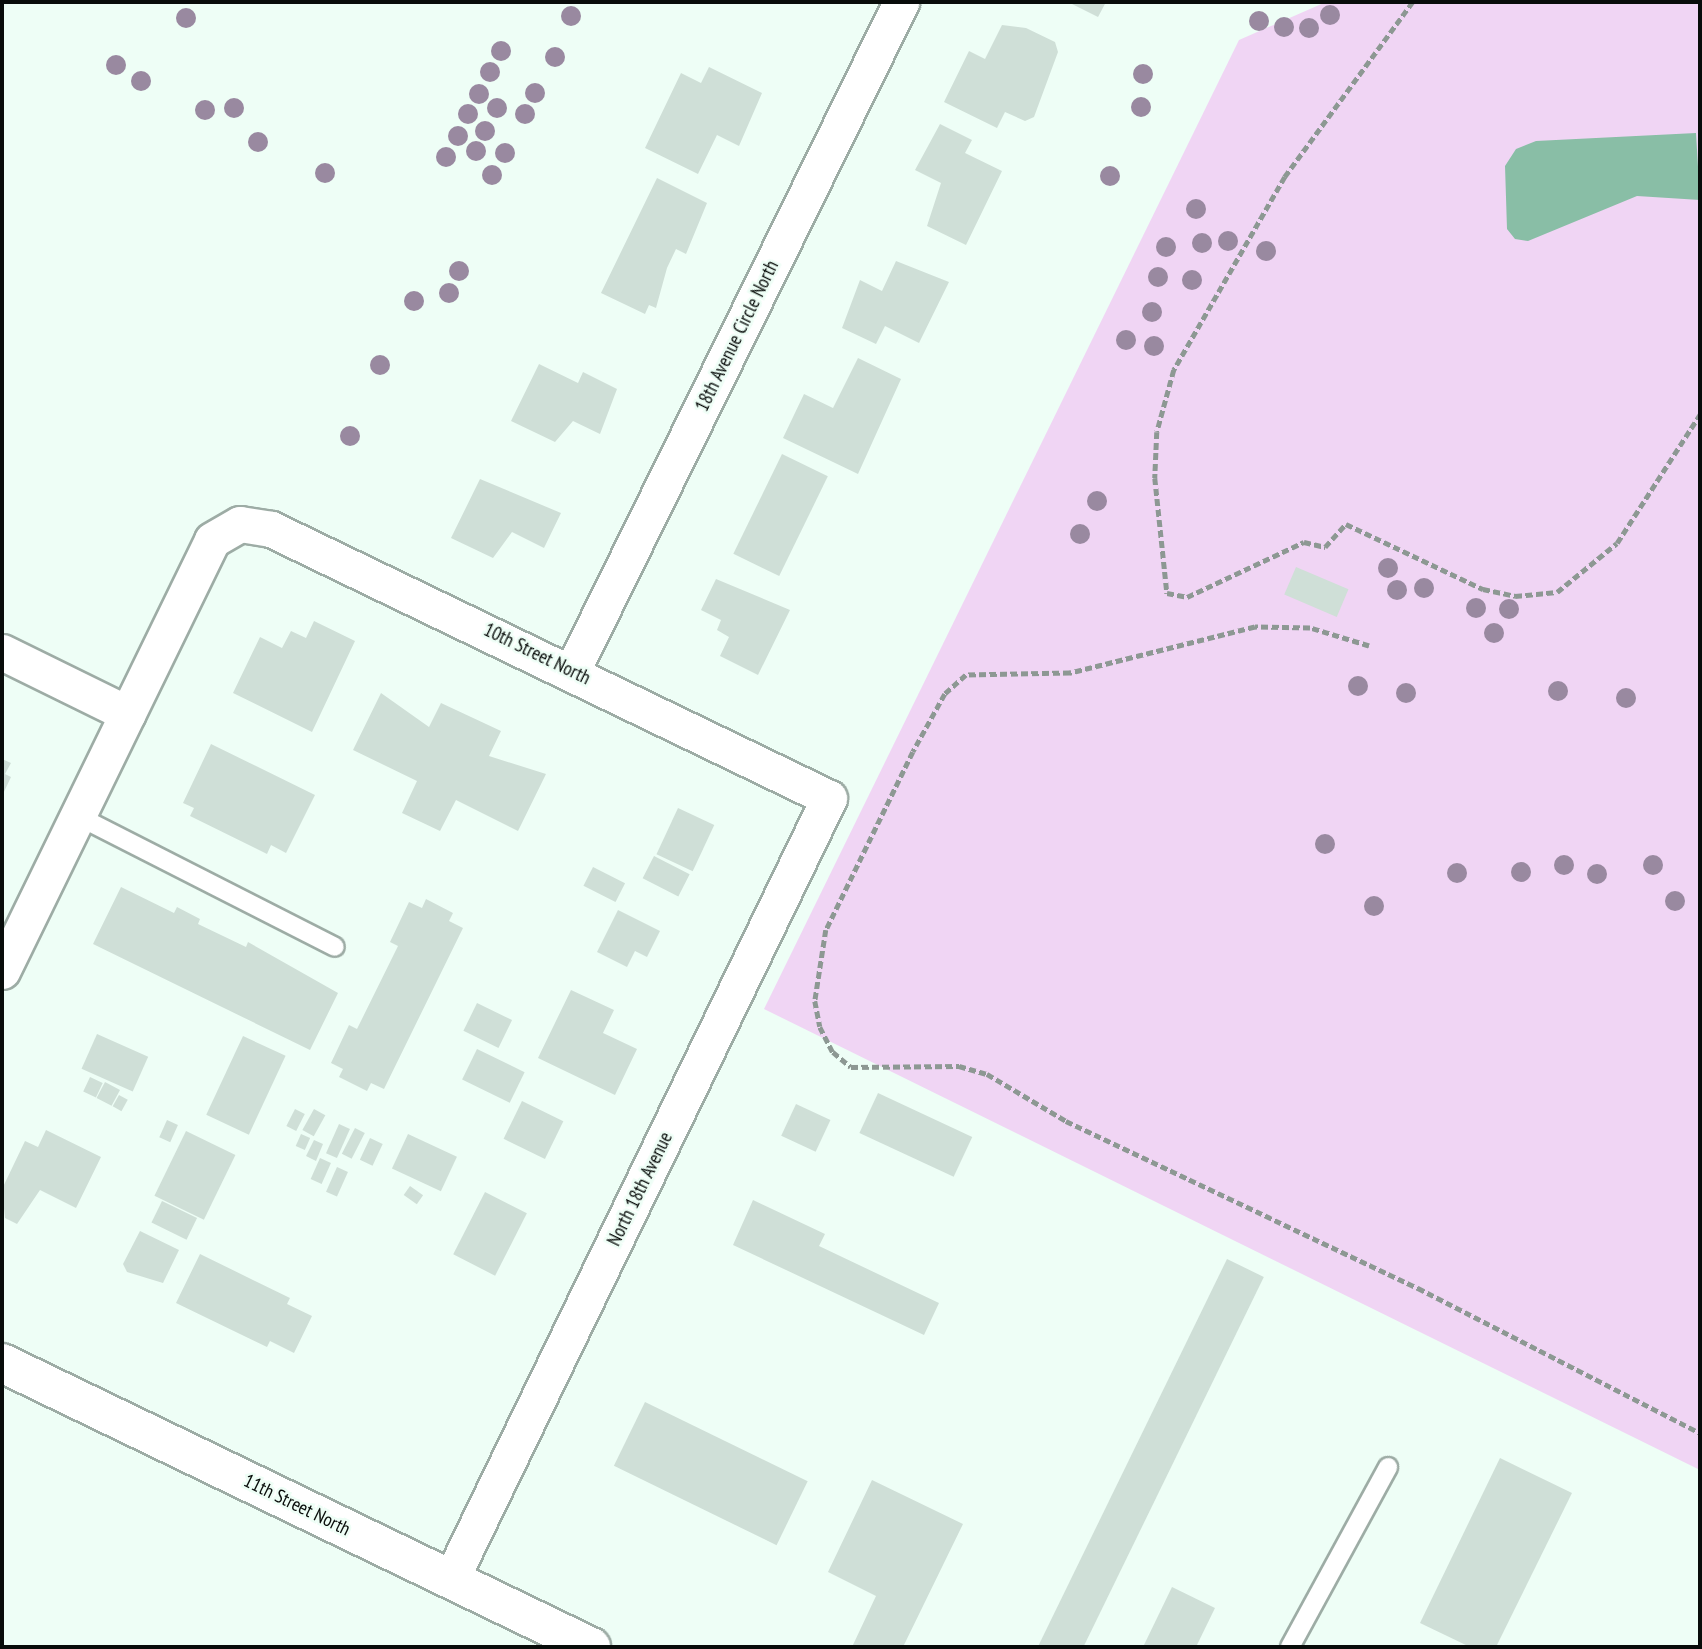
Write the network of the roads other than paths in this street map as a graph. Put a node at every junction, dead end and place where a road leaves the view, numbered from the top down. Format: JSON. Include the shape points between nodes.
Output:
{"nodes":[{"id":1,"x":901,"y":2,"type":"edge"},
{"id":2,"x":2,"y":652,"type":"edge"},
{"id":3,"x":572,"y":671,"type":"junction"},
{"id":4,"x":128,"y":714,"type":"junction"},
{"id":5,"x":829,"y":798,"type":"joint"},
{"id":6,"x":78,"y":816,"type":"junction"},
{"id":7,"x":335,"y":947,"type":"dead end"},
{"id":8,"x":2,"y":971,"type":"edge"},
{"id":9,"x":2,"y":1363,"type":"edge"},
{"id":10,"x":1388,"y":1467,"type":"dead end"},
{"id":11,"x":451,"y":1579,"type":"junction"},
{"id":12,"x":584,"y":1646,"type":"edge"},
{"id":13,"x":1290,"y":1647,"type":"edge"}],
"edges":[{"from":1,"to":3,"type":"street","name":"18th Avenue Circle North"},
{"from":2,"to":4,"type":"street"},
{"from":3,"to":4,"type":"street","name":"10th Street North","via":[[271,528],[240,524],[212,540]]},
{"from":3,"to":5,"type":"street","name":"10th Street North"},
{"from":4,"to":6,"type":"street"},
{"from":5,"to":11,"type":"street","name":"North 18th Avenue"},
{"from":6,"to":7,"type":"lane"},
{"from":6,"to":8,"type":"street"},
{"from":9,"to":11,"type":"street","name":"11th Street North"},
{"from":10,"to":13,"type":"lane"},
{"from":11,"to":12,"type":"street","name":"11th Street North"}]}
